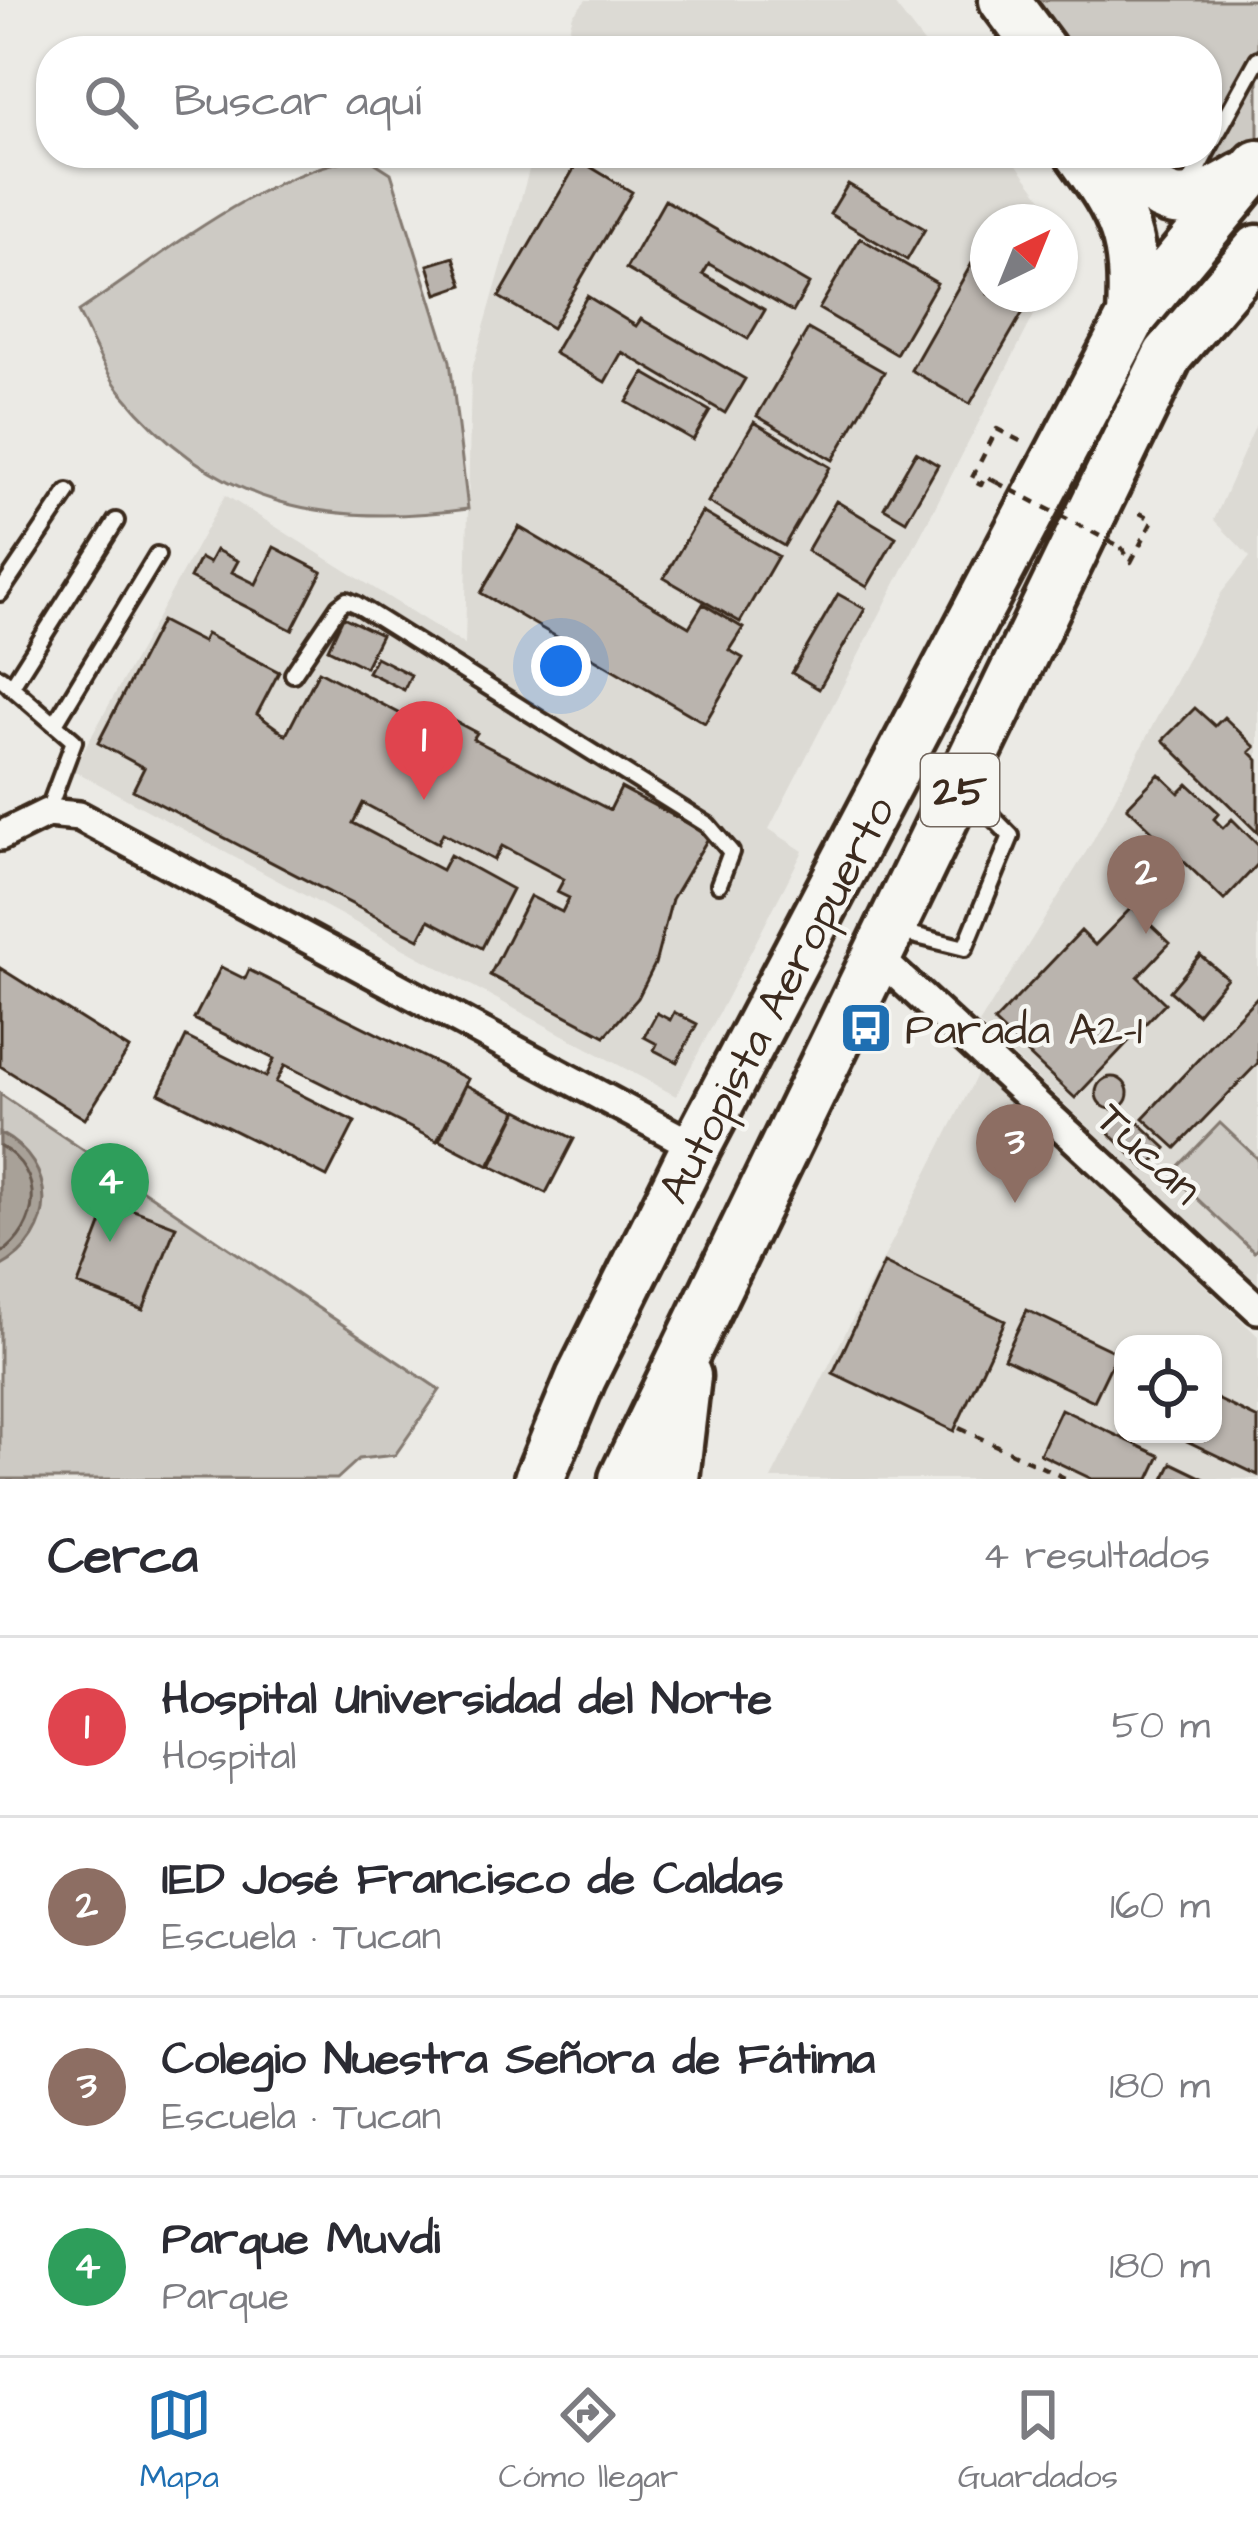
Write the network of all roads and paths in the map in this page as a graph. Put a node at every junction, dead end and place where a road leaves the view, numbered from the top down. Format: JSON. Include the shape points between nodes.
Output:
{"nodes":[{"id":1,"x":968,"y":0,"type":"edge"},
{"id":2,"x":1004,"y":0,"type":"edge"},
{"id":3,"x":994,"y":36,"type":"edge"},
{"id":4,"x":1031,"y":36,"type":"edge"},
{"id":5,"x":1258,"y":59,"type":"edge"},
{"id":6,"x":1235,"y":160,"type":"edge"},
{"id":7,"x":1091,"y":168,"type":"edge"},
{"id":8,"x":1132,"y":168,"type":"edge"},
{"id":9,"x":1258,"y":250,"type":"edge"},
{"id":10,"x":1132,"y":317,"type":"junction"},
{"id":11,"x":1036,"y":450,"type":"dead end"},
{"id":12,"x":68,"y":492,"type":"dead end"},
{"id":13,"x":1126,"y":506,"type":"dead end"},
{"id":14,"x":116,"y":521,"type":"dead end"},
{"id":15,"x":157,"y":555,"type":"dead end"},
{"id":16,"x":0,"y":592,"type":"edge"},
{"id":17,"x":292,"y":674,"type":"dead end"},
{"id":18,"x":5,"y":682,"type":"edge"},
{"id":19,"x":56,"y":722,"type":"junction"},
{"id":20,"x":962,"y":786,"type":"junction"},
{"id":21,"x":47,"y":813,"type":"junction"},
{"id":22,"x":0,"y":836,"type":"edge"},
{"id":23,"x":719,"y":884,"type":"dead end"},
{"id":24,"x":886,"y":944,"type":"junction"},
{"id":25,"x":696,"y":1147,"type":"junction"},
{"id":26,"x":1258,"y":1310,"type":"edge"},
{"id":27,"x":688,"y":1347,"type":"junction"},
{"id":28,"x":581,"y":1378,"type":"junction"},
{"id":29,"x":959,"y":1428,"type":"dead end"},
{"id":30,"x":509,"y":1479,"type":"edge"},
{"id":31,"x":538,"y":1479,"type":"edge"},
{"id":32,"x":624,"y":1479,"type":"edge"},
{"id":33,"x":674,"y":1479,"type":"edge"},
{"id":34,"x":1067,"y":1479,"type":"edge"}],
"edges":[{"from":1,"to":3,"type":"highway"},
{"from":2,"to":4,"type":"highway"},
{"from":5,"to":6,"type":"lane"},
{"from":6,"to":8,"type":"highway","via":[[1205,199],[1178,202],[1157,196]]},
{"from":6,"to":10,"type":"highway","name":"Autopista Aeropuerto","number":"25"},
{"from":7,"to":10,"type":"highway","via":[[1135,254]]},
{"from":9,"to":20,"type":"highway","name":"Autopista Aeropuerto","number":"25","via":[[1168,355]]},
{"from":10,"to":25,"type":"highway","name":"Autopista Aeropuerto","number":"25"},
{"from":11,"to":13,"type":"path","bridge":true,"via":[[997,429],[971,480],[980,485],[985,476],[1121,547],[1131,562],[1153,520]]},
{"from":12,"to":16,"type":"lane"},
{"from":14,"to":18,"type":"lane"},
{"from":15,"to":19,"type":"lane"},
{"from":17,"to":23,"type":"lane","via":[[339,606],[356,604],[708,825],[731,852]]},
{"from":18,"to":19,"type":"lane"},
{"from":19,"to":21,"type":"lane","via":[[74,740]]},
{"from":20,"to":24,"type":"highway","name":"Autopista Aeropuerto","number":"25"},
{"from":20,"to":24,"type":"lane","via":[[1011,836],[965,948]]},
{"from":21,"to":22,"type":"street"},
{"from":21,"to":25,"type":"street","via":[[79,816]]},
{"from":24,"to":26,"type":"street","name":"Tucan"},
{"from":24,"to":27,"type":"highway","name":"Autopista Aeropuerto","number":"25"},
{"from":25,"to":28,"type":"highway","name":"Autopista Aeropuerto","number":"25"},
{"from":27,"to":32,"type":"highway","name":"Autopista Aeropuerto","number":"25"},
{"from":27,"to":33,"type":"highway"},
{"from":28,"to":30,"type":"highway"},
{"from":28,"to":31,"type":"highway","name":"Autopista Aeropuerto","number":"25"},
{"from":29,"to":34,"type":"path"}]}
